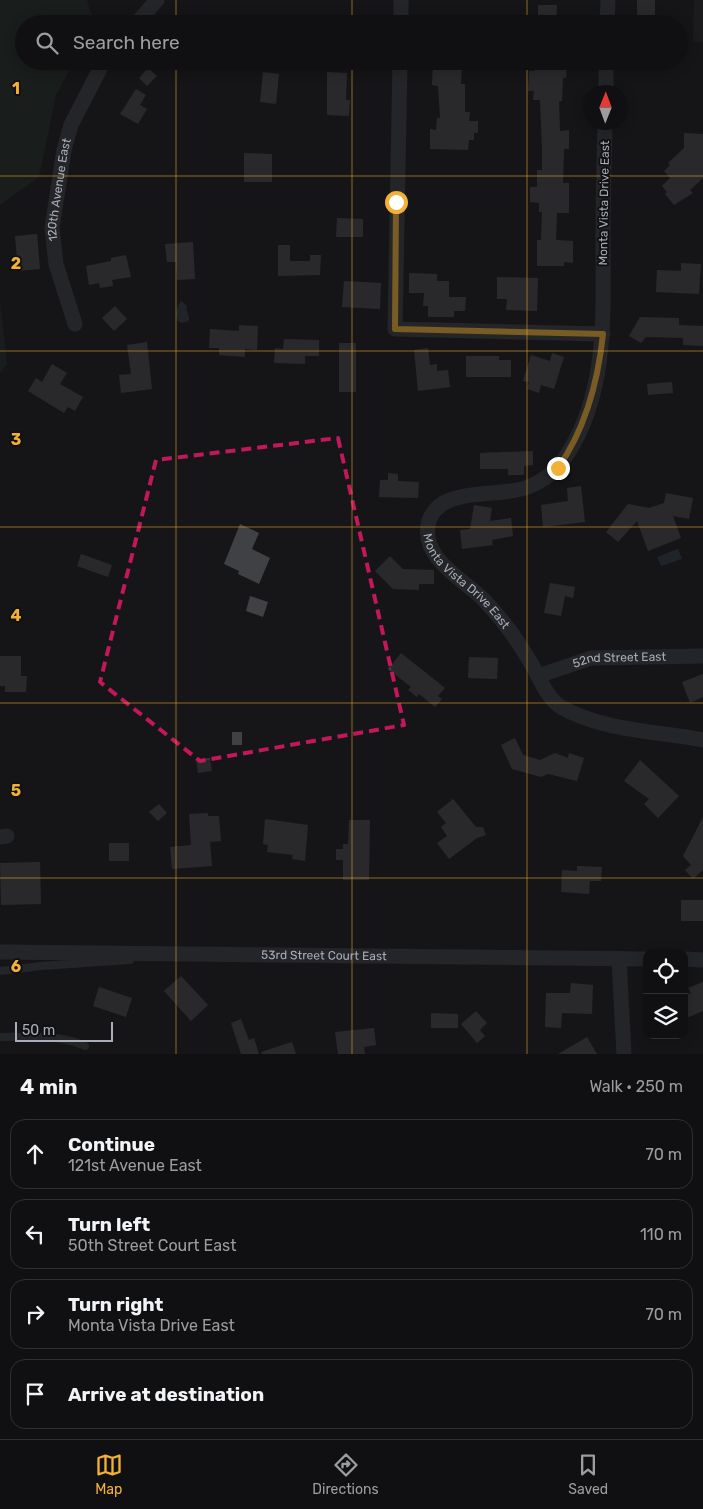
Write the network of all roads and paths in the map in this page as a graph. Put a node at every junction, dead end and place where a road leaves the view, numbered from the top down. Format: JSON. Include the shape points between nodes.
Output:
{"nodes":[{"id":1,"x":157,"y":0,"type":"edge"},
{"id":2,"x":402,"y":0,"type":"edge"},
{"id":3,"x":608,"y":0,"type":"edge"},
{"id":4,"x":144,"y":15,"type":"edge"},
{"id":5,"x":401,"y":15,"type":"edge"},
{"id":6,"x":607,"y":15,"type":"edge"},
{"id":7,"x":99,"y":70,"type":"edge"},
{"id":8,"x":400,"y":70,"type":"edge"},
{"id":9,"x":606,"y":70,"type":"edge"},
{"id":10,"x":606,"y":85,"type":"edge"},
{"id":11,"x":605,"y":130,"type":"edge"},
{"id":12,"x":75,"y":324,"type":"dead end"},
{"id":13,"x":603,"y":334,"type":"junction"},
{"id":14,"x":703,"y":656,"type":"edge"},
{"id":15,"x":538,"y":676,"type":"junction"},
{"id":16,"x":703,"y":740,"type":"edge"},
{"id":17,"x":0,"y":952,"type":"edge"},
{"id":18,"x":148,"y":954,"type":"junction"},
{"id":19,"x":619,"y":959,"type":"junction"},
{"id":20,"x":643,"y":959,"type":"edge"},
{"id":21,"x":688,"y":960,"type":"edge"},
{"id":22,"x":703,"y":960,"type":"edge"},
{"id":23,"x":0,"y":971,"type":"edge"},
{"id":24,"x":0,"y":1037,"type":"edge"},
{"id":25,"x":85,"y":1046,"type":"dead end"},
{"id":26,"x":624,"y":1054,"type":"edge"}],
"edges":[{"from":1,"to":4,"type":"street"},
{"from":2,"to":5,"type":"street"},
{"from":3,"to":6,"type":"street"},
{"from":7,"to":12,"type":"street","name":"120th Avenue East","via":[[71,125],[53,221],[52,244],[56,264]]},
{"from":8,"to":13,"type":"street","via":[[395,329]]},
{"from":9,"to":10,"type":"street"},
{"from":11,"to":13,"type":"street","name":"Monta Vista Drive East"},
{"from":13,"to":15,"type":"street","name":"Monta Vista Drive East","via":[[596,380],[583,424],[558,468],[523,489],[458,496],[442,505],[428,524],[430,542],[440,562],[484,600],[505,625]]},
{"from":14,"to":15,"type":"street","name":"52nd Street East","via":[[591,658]]},
{"from":15,"to":16,"type":"street","name":"Monta Vista Drive East","via":[[557,705],[583,717]]},
{"from":17,"to":18,"type":"street","name":"53rd Street Court East"},
{"from":18,"to":19,"type":"street","name":"53rd Street Court East"},
{"from":18,"to":23,"type":"lane","via":[[134,960]]},
{"from":19,"to":20,"type":"street","name":"53rd Street Court East"},
{"from":19,"to":26,"type":"street"},
{"from":21,"to":22,"type":"street"},
{"from":24,"to":25,"type":"lane","via":[[42,1037],[76,1041]]}]}
